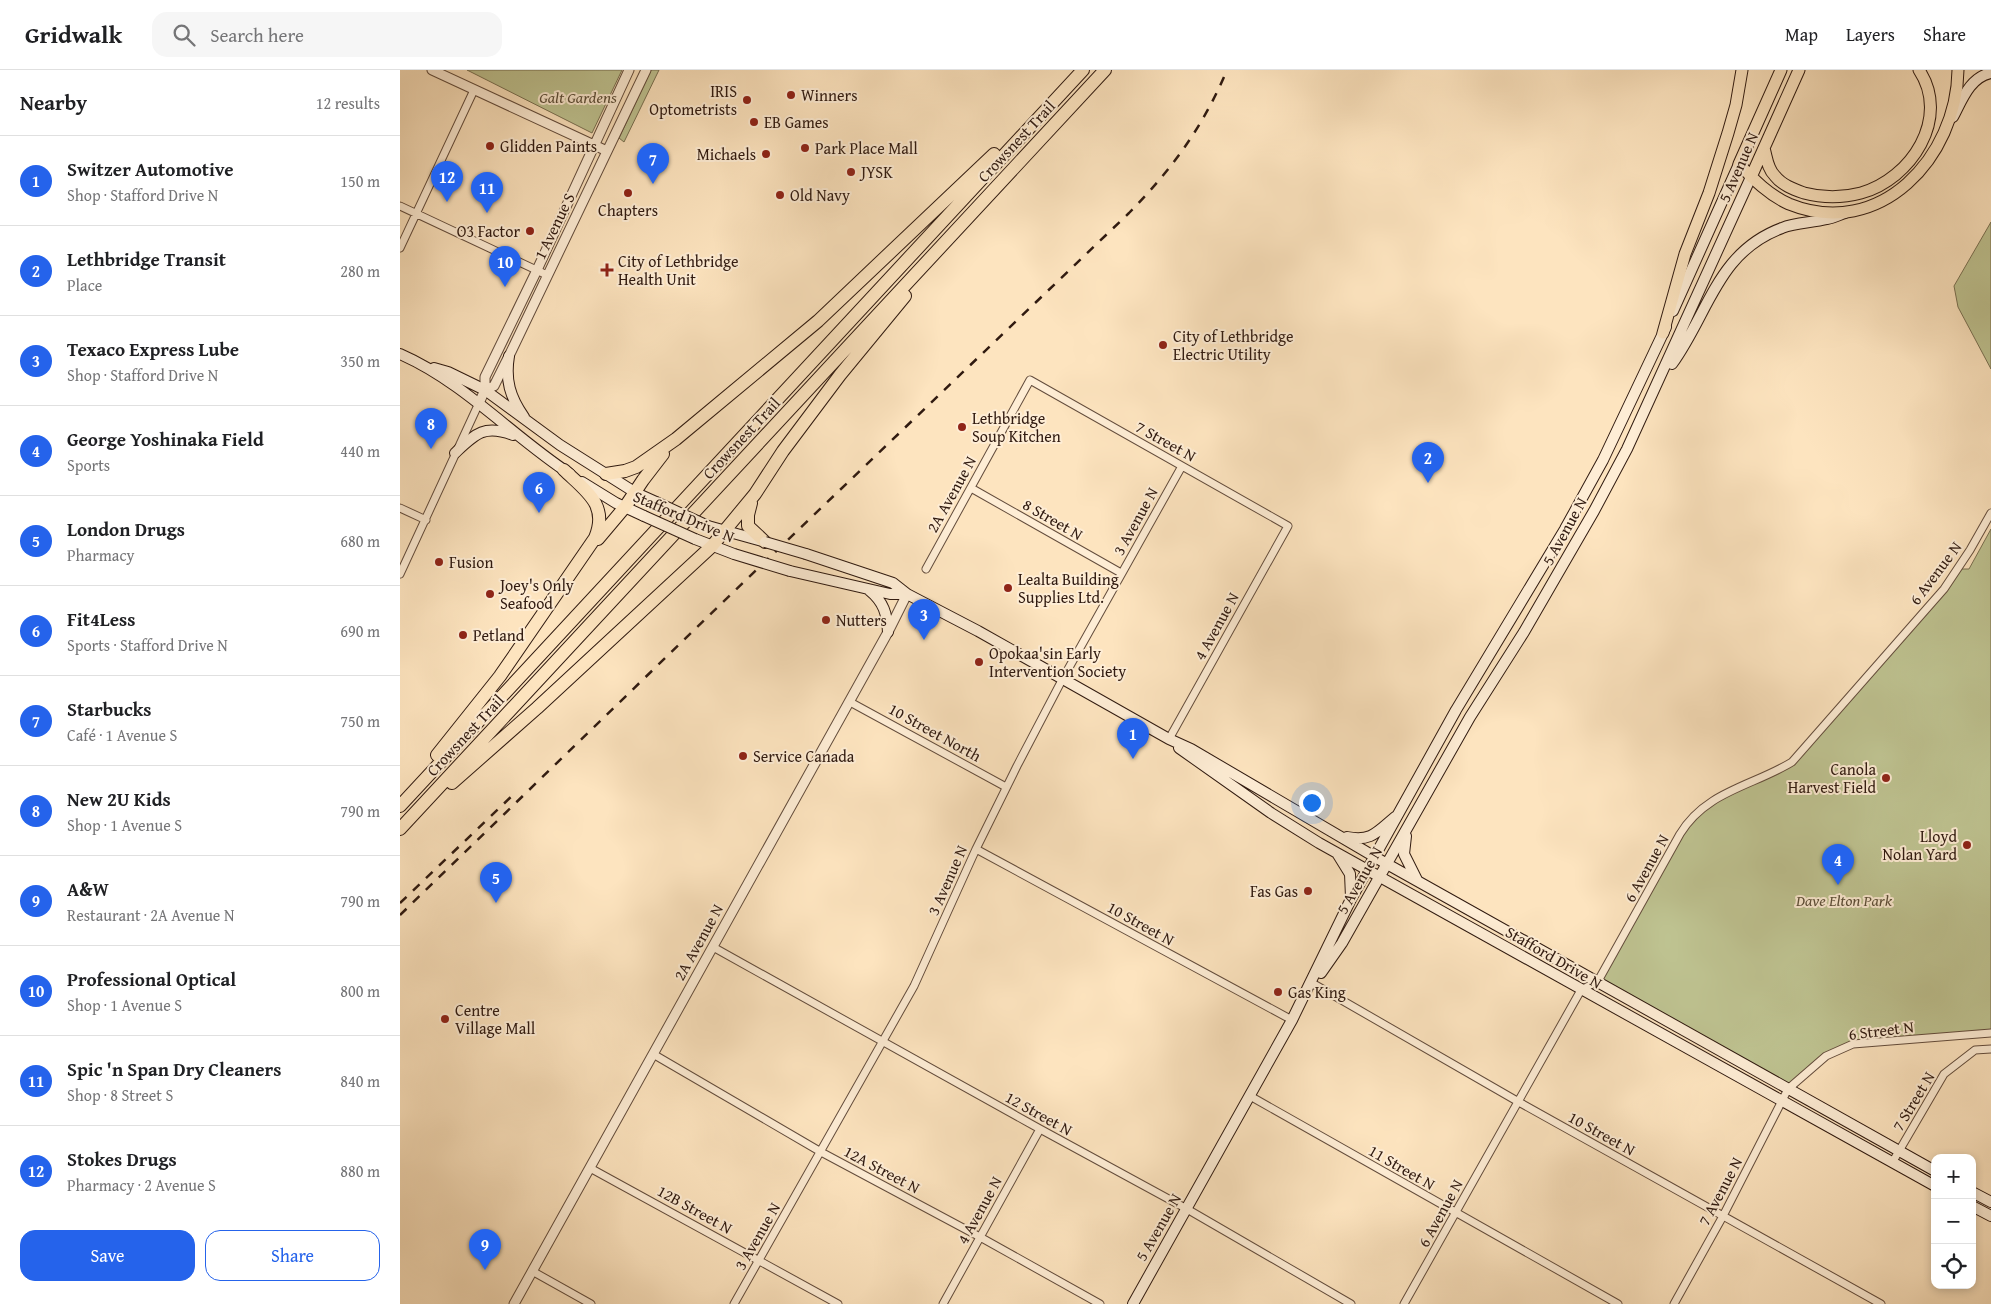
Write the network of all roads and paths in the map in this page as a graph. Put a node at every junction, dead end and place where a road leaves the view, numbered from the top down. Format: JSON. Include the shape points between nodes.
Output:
{"nodes":[{"id":1,"x":432,"y":70,"type":"edge"},
{"id":2,"x":629,"y":70,"type":"edge"},
{"id":3,"x":646,"y":70,"type":"edge"},
{"id":4,"x":1105,"y":70,"type":"edge"},
{"id":5,"x":1742,"y":70,"type":"edge"},
{"id":6,"x":1781,"y":70,"type":"edge"},
{"id":7,"x":1799,"y":70,"type":"edge"},
{"id":8,"x":1919,"y":70,"type":"edge"},
{"id":9,"x":1958,"y":70,"type":"edge"},
{"id":10,"x":1082,"y":71,"type":"edge"},
{"id":11,"x":1990,"y":71,"type":"edge"},
{"id":12,"x":474,"y":90,"type":"junction"},
{"id":13,"x":1947,"y":129,"type":"junction"},
{"id":14,"x":594,"y":145,"type":"junction"},
{"id":15,"x":1764,"y":148,"type":"junction"},
{"id":16,"x":607,"y":151,"type":"junction"},
{"id":17,"x":1028,"y":152,"type":"junction"},
{"id":18,"x":1739,"y":164,"type":"junction"},
{"id":19,"x":1751,"y":177,"type":"junction"},
{"id":20,"x":400,"y":206,"type":"edge"},
{"id":21,"x":1849,"y":212,"type":"junction"},
{"id":22,"x":416,"y":213,"type":"junction"},
{"id":23,"x":400,"y":248,"type":"edge"},
{"id":24,"x":537,"y":270,"type":"junction"},
{"id":25,"x":547,"y":275,"type":"junction"},
{"id":26,"x":1663,"y":333,"type":"junction"},
{"id":27,"x":400,"y":354,"type":"edge"},
{"id":28,"x":509,"y":356,"type":"junction"},
{"id":29,"x":425,"y":365,"type":"junction"},
{"id":30,"x":1030,"y":380,"type":"joint"},
{"id":31,"x":1658,"y":383,"type":"junction"},
{"id":32,"x":485,"y":390,"type":"junction"},
{"id":33,"x":478,"y":403,"type":"junction"},
{"id":34,"x":530,"y":424,"type":"junction"},
{"id":35,"x":523,"y":438,"type":"junction"},
{"id":36,"x":676,"y":439,"type":"junction"},
{"id":37,"x":455,"y":453,"type":"junction"},
{"id":38,"x":1182,"y":466,"type":"junction"},
{"id":39,"x":564,"y":470,"type":"junction"},
{"id":40,"x":606,"y":474,"type":"junction"},
{"id":41,"x":971,"y":488,"type":"junction"},
{"id":42,"x":636,"y":493,"type":"junction"},
{"id":43,"x":755,"y":494,"type":"junction"},
{"id":44,"x":625,"y":507,"type":"junction"},
{"id":45,"x":400,"y":508,"type":"edge"},
{"id":46,"x":1991,"y":513,"type":"edge"},
{"id":47,"x":426,"y":520,"type":"junction"},
{"id":48,"x":1288,"y":526,"type":"joint"},
{"id":49,"x":727,"y":530,"type":"junction"},
{"id":50,"x":757,"y":538,"type":"junction"},
{"id":51,"x":712,"y":546,"type":"junction"},
{"id":52,"x":577,"y":564,"type":"junction"},
{"id":53,"x":926,"y":569,"type":"dead end"},
{"id":54,"x":1122,"y":573,"type":"junction"},
{"id":55,"x":400,"y":574,"type":"edge"},
{"id":56,"x":866,"y":588,"type":"junction"},
{"id":57,"x":907,"y":594,"type":"junction"},
{"id":58,"x":888,"y":632,"type":"junction"},
{"id":59,"x":1062,"y":680,"type":"junction"},
{"id":60,"x":850,"y":702,"type":"junction"},
{"id":61,"x":1169,"y":739,"type":"junction"},
{"id":62,"x":1006,"y":787,"type":"junction"},
{"id":63,"x":400,"y":800,"type":"edge"},
{"id":64,"x":400,"y":806,"type":"edge"},
{"id":65,"x":1400,"y":814,"type":"junction"},
{"id":66,"x":1408,"y":827,"type":"junction"},
{"id":67,"x":400,"y":829,"type":"edge"},
{"id":68,"x":1336,"y":835,"type":"junction"},
{"id":69,"x":976,"y":849,"type":"junction"},
{"id":70,"x":1335,"y":850,"type":"junction"},
{"id":71,"x":1375,"y":857,"type":"junction"},
{"id":72,"x":1387,"y":864,"type":"junction"},
{"id":73,"x":1368,"y":869,"type":"junction"},
{"id":74,"x":1381,"y":876,"type":"junction"},
{"id":75,"x":1418,"y":881,"type":"junction"},
{"id":76,"x":1351,"y":899,"type":"junction"},
{"id":77,"x":713,"y":947,"type":"junction"},
{"id":78,"x":1598,"y":981,"type":"junction"},
{"id":79,"x":1312,"y":983,"type":"junction"},
{"id":80,"x":1580,"y":990,"type":"junction"},
{"id":81,"x":1292,"y":1020,"type":"junction"},
{"id":82,"x":1991,"y":1033,"type":"edge"},
{"id":83,"x":883,"y":1041,"type":"junction"},
{"id":84,"x":1991,"y":1049,"type":"edge"},
{"id":85,"x":653,"y":1054,"type":"junction"},
{"id":86,"x":1788,"y":1089,"type":"junction"},
{"id":87,"x":1250,"y":1096,"type":"junction"},
{"id":88,"x":1517,"y":1100,"type":"junction"},
{"id":89,"x":1782,"y":1102,"type":"junction"},
{"id":90,"x":1040,"y":1129,"type":"junction"},
{"id":91,"x":1899,"y":1151,"type":"junction"},
{"id":92,"x":821,"y":1152,"type":"junction"},
{"id":93,"x":1892,"y":1163,"type":"junction"},
{"id":94,"x":590,"y":1168,"type":"junction"},
{"id":95,"x":1931,"y":1169,"type":"edge"},
{"id":96,"x":1931,"y":1184,"type":"edge"},
{"id":97,"x":1976,"y":1194,"type":"edge"},
{"id":98,"x":1991,"y":1202,"type":"edge"},
{"id":99,"x":1187,"y":1208,"type":"junction"},
{"id":100,"x":1976,"y":1208,"type":"edge"},
{"id":101,"x":1455,"y":1213,"type":"junction"},
{"id":102,"x":1723,"y":1216,"type":"junction"},
{"id":103,"x":1991,"y":1216,"type":"edge"},
{"id":104,"x":980,"y":1237,"type":"junction"},
{"id":105,"x":759,"y":1260,"type":"junction"},
{"id":106,"x":532,"y":1271,"type":"junction"},
{"id":107,"x":514,"y":1304,"type":"edge"},
{"id":108,"x":591,"y":1304,"type":"edge"},
{"id":109,"x":734,"y":1304,"type":"edge"},
{"id":110,"x":838,"y":1304,"type":"edge"},
{"id":111,"x":942,"y":1304,"type":"edge"},
{"id":112,"x":1100,"y":1304,"type":"edge"},
{"id":113,"x":1133,"y":1304,"type":"edge"},
{"id":114,"x":1351,"y":1304,"type":"edge"},
{"id":115,"x":1404,"y":1304,"type":"edge"},
{"id":116,"x":1618,"y":1304,"type":"edge"},
{"id":117,"x":1674,"y":1304,"type":"edge"},
{"id":118,"x":1881,"y":1304,"type":"edge"}],
"edges":[{"from":1,"to":12,"type":"street"},
{"from":2,"to":14,"type":"street","name":"1 Avenue S"},
{"from":3,"to":16,"type":"street","name":"1 Avenue S"},
{"from":4,"to":17,"type":"highway","name":"Crowsnest Trail"},
{"from":5,"to":26,"type":"main road","via":[[1728,133],[1685,254]]},
{"from":6,"to":18,"type":"main road","name":"5 Avenue N"},
{"from":7,"to":15,"type":"main road","name":"5 Avenue N"},
{"from":8,"to":15,"type":"main road","via":[[1931,104],[1927,132],[1909,162],[1881,185],[1846,196],[1814,196],[1783,184],[1768,164]]},
{"from":9,"to":13,"type":"main road","via":[[1956,95]]},
{"from":10,"to":36,"type":"highway","via":[[818,321]]},
{"from":10,"to":64,"type":"highway","name":"Crowsnest Trail"},
{"from":11,"to":13,"type":"main road","via":[[1972,85]]},
{"from":12,"to":14,"type":"street"},
{"from":12,"to":22,"type":"street"},
{"from":13,"to":21,"type":"main road","via":[[1924,167],[1912,180],[1883,201]]},
{"from":14,"to":16,"type":"street"},
{"from":14,"to":24,"type":"street","name":"1 Avenue S"},
{"from":15,"to":19,"type":"main road","name":"5 Avenue N"},
{"from":16,"to":25,"type":"street","name":"1 Avenue S"},
{"from":17,"to":43,"type":"highway","via":[[840,375]]},
{"from":17,"to":67,"type":"highway","name":"Crowsnest Trail"},
{"from":18,"to":19,"type":"main road"},
{"from":18,"to":26,"type":"main road","name":"5 Avenue N"},
{"from":19,"to":21,"type":"main road","via":[[1778,198],[1798,207]]},
{"from":19,"to":31,"type":"main road","name":"5 Avenue N"},
{"from":20,"to":22,"type":"street"},
{"from":21,"to":31,"type":"main road","via":[[1827,220],[1783,227],[1756,239],[1743,250],[1729,266],[1680,353]]},
{"from":22,"to":23,"type":"street"},
{"from":22,"to":24,"type":"street"},
{"from":24,"to":25,"type":"street"},
{"from":24,"to":32,"type":"street","name":"1 Avenue S","via":[[485,377]]},
{"from":25,"to":28,"type":"street","name":"1 Avenue S"},
{"from":26,"to":65,"type":"main road","name":"5 Avenue N","via":[[1607,452],[1570,521],[1456,710]]},
{"from":27,"to":29,"type":"main road"},
{"from":28,"to":32,"type":"street","name":"1 Avenue S","via":[[494,386]]},
{"from":28,"to":34,"type":"main road","via":[[508,388]]},
{"from":29,"to":32,"type":"main road","name":"Stafford Drive N"},
{"from":29,"to":33,"type":"main road","name":"Stafford Drive N"},
{"from":30,"to":38,"type":"street","name":"7 Street N"},
{"from":30,"to":41,"type":"street","name":"2A Avenue N"},
{"from":31,"to":66,"type":"main road","name":"5 Avenue N","via":[[1627,449],[1567,559],[1470,717]]},
{"from":32,"to":33,"type":"street","name":"1 Avenue S"},
{"from":32,"to":34,"type":"main road","name":"Stafford Drive N"},
{"from":33,"to":35,"type":"main road","name":"Stafford Drive N"},
{"from":33,"to":37,"type":"street","name":"1 Avenue S"},
{"from":34,"to":40,"type":"main road","name":"Stafford Drive N"},
{"from":35,"to":37,"type":"main road","via":[[491,429],[472,437]]},
{"from":35,"to":39,"type":"main road","name":"Stafford Drive N"},
{"from":36,"to":40,"type":"highway","via":[[636,467]]},
{"from":36,"to":42,"type":"highway","via":[[657,460]]},
{"from":37,"to":47,"type":"street","name":"1 Avenue S"},
{"from":38,"to":48,"type":"street","name":"7 Street N"},
{"from":38,"to":54,"type":"street","name":"3 Avenue N"},
{"from":39,"to":44,"type":"main road","name":"Stafford Drive N"},
{"from":39,"to":52,"type":"highway","via":[[599,509],[599,528]]},
{"from":40,"to":42,"type":"main road","name":"Stafford Drive N"},
{"from":41,"to":53,"type":"street","name":"2A Avenue N"},
{"from":41,"to":54,"type":"street","name":"8 Street N"},
{"from":42,"to":44,"type":"highway"},
{"from":42,"to":49,"type":"main road","name":"Stafford Drive N","bridge":true,"via":[[708,526]]},
{"from":43,"to":49,"type":"highway"},
{"from":43,"to":50,"type":"highway","via":[[748,526]]},
{"from":44,"to":51,"type":"main road","name":"Stafford Drive N","bridge":true},
{"from":44,"to":52,"type":"highway"},
{"from":45,"to":47,"type":"street"},
{"from":46,"to":78,"type":"street","name":"6 Avenue N","via":[[1944,589],[1792,762],[1720,795],[1691,818]]},
{"from":47,"to":55,"type":"street","name":"1 Avenue S"},
{"from":48,"to":61,"type":"street","name":"4 Avenue N"},
{"from":49,"to":50,"type":"main road","name":"Stafford Drive N"},
{"from":49,"to":51,"type":"highway"},
{"from":50,"to":57,"type":"main road","name":"Stafford Drive N","bridge":true,"via":[[885,579]]},
{"from":51,"to":56,"type":"main road","name":"Stafford Drive N","bridge":true,"via":[[790,570]]},
{"from":51,"to":67,"type":"highway"},
{"from":52,"to":63,"type":"highway","via":[[500,676]]},
{"from":54,"to":59,"type":"street","name":"3 Avenue N"},
{"from":56,"to":57,"type":"main road","name":"Stafford Drive N"},
{"from":56,"to":58,"type":"main road","via":[[882,603]]},
{"from":57,"to":58,"type":"street","name":"2A Avenue N"},
{"from":57,"to":59,"type":"main road","name":"Stafford Drive N"},
{"from":58,"to":60,"type":"street","name":"2A Avenue N"},
{"from":59,"to":61,"type":"main road","name":"Stafford Drive N"},
{"from":59,"to":62,"type":"street","name":"3 Avenue N"},
{"from":60,"to":62,"type":"street","name":"10 Street North"},
{"from":60,"to":77,"type":"street","name":"2A Avenue N"},
{"from":61,"to":68,"type":"main road","name":"Stafford Drive N"},
{"from":61,"to":70,"type":"main road","name":"Stafford Drive N","via":[[1271,813]]},
{"from":62,"to":69,"type":"street","name":"3 Avenue N"},
{"from":65,"to":68,"type":"main road","via":[[1368,838],[1359,840]]},
{"from":65,"to":71,"type":"main road","name":"5 Avenue N"},
{"from":66,"to":72,"type":"main road","name":"5 Avenue N"},
{"from":66,"to":75,"type":"main road","via":[[1404,854]]},
{"from":68,"to":71,"type":"main road","name":"Stafford Drive N"},
{"from":69,"to":81,"type":"street","name":"10 Street N"},
{"from":69,"to":83,"type":"street","name":"3 Avenue N","via":[[914,986]]},
{"from":70,"to":73,"type":"main road","name":"Stafford Drive N"},
{"from":70,"to":76,"type":"main road","via":[[1350,874]]},
{"from":71,"to":72,"type":"main road","name":"Stafford Drive N"},
{"from":71,"to":73,"type":"main road","name":"5 Avenue N"},
{"from":72,"to":74,"type":"main road","name":"5 Avenue N"},
{"from":72,"to":75,"type":"main road","name":"Stafford Drive N"},
{"from":73,"to":74,"type":"main road","name":"Stafford Drive N"},
{"from":73,"to":76,"type":"main road","name":"5 Avenue N"},
{"from":74,"to":79,"type":"main road","name":"5 Avenue N","via":[[1339,948]]},
{"from":74,"to":80,"type":"main road","name":"Stafford Drive N"},
{"from":75,"to":78,"type":"main road","name":"Stafford Drive N"},
{"from":76,"to":79,"type":"main road","name":"5 Avenue N"},
{"from":77,"to":83,"type":"street","name":"12 Street N"},
{"from":77,"to":85,"type":"street","name":"2A Avenue N"},
{"from":78,"to":80,"type":"street"},
{"from":78,"to":86,"type":"main road","name":"Stafford Drive N"},
{"from":79,"to":81,"type":"main road","name":"5 Avenue N"},
{"from":79,"to":88,"type":"street","name":"10 Street N"},
{"from":80,"to":88,"type":"street","name":"6 Avenue N"},
{"from":80,"to":89,"type":"main road","name":"Stafford Drive N"},
{"from":81,"to":87,"type":"main road","name":"5 Avenue N"},
{"from":82,"to":86,"type":"street","name":"6 Street N","via":[[1853,1044],[1826,1056]]},
{"from":83,"to":90,"type":"street","name":"12 Street N"},
{"from":83,"to":92,"type":"street","name":"3 Avenue N"},
{"from":84,"to":91,"type":"street","name":"7 Street N","via":[[1974,1050],[1944,1074]]},
{"from":85,"to":92,"type":"street","name":"12A Street N"},
{"from":85,"to":94,"type":"street","name":"2A Avenue N"},
{"from":86,"to":89,"type":"street","name":"7 Avenue N"},
{"from":86,"to":91,"type":"main road","name":"Stafford Drive N"},
{"from":87,"to":99,"type":"main road","name":"5 Avenue N"},
{"from":87,"to":101,"type":"street","name":"11 Street N"},
{"from":88,"to":101,"type":"street","name":"6 Avenue N"},
{"from":88,"to":102,"type":"street","name":"10 Street N"},
{"from":89,"to":93,"type":"main road","name":"Stafford Drive N"},
{"from":89,"to":102,"type":"street","name":"7 Avenue N"},
{"from":90,"to":99,"type":"street","name":"12 Street N"},
{"from":90,"to":104,"type":"street","name":"4 Avenue N"},
{"from":91,"to":93,"type":"street","name":"7 Street N"},
{"from":91,"to":95,"type":"main road","name":"Stafford Drive N"},
{"from":92,"to":104,"type":"street","name":"12A Street N"},
{"from":92,"to":105,"type":"street","name":"3 Avenue N"},
{"from":93,"to":96,"type":"main road","name":"Stafford Drive N"},
{"from":94,"to":105,"type":"street","name":"12B Street N"},
{"from":94,"to":106,"type":"street","name":"2A Avenue N"},
{"from":97,"to":98,"type":"main road"},
{"from":99,"to":113,"type":"main road","name":"5 Avenue N"},
{"from":99,"to":114,"type":"street","name":"12 Street N"},
{"from":100,"to":103,"type":"main road"},
{"from":101,"to":115,"type":"street","name":"6 Avenue N"},
{"from":101,"to":116,"type":"street","name":"11 Street N"},
{"from":102,"to":117,"type":"street","name":"7 Avenue N"},
{"from":102,"to":118,"type":"street","name":"10 Street N"},
{"from":104,"to":111,"type":"street","name":"4 Avenue N"},
{"from":104,"to":112,"type":"street","name":"12A Street N"},
{"from":105,"to":109,"type":"street","name":"3 Avenue N"},
{"from":105,"to":110,"type":"street","name":"12B Street N"},
{"from":106,"to":107,"type":"street","name":"2A Avenue N"},
{"from":106,"to":108,"type":"street"}]}
